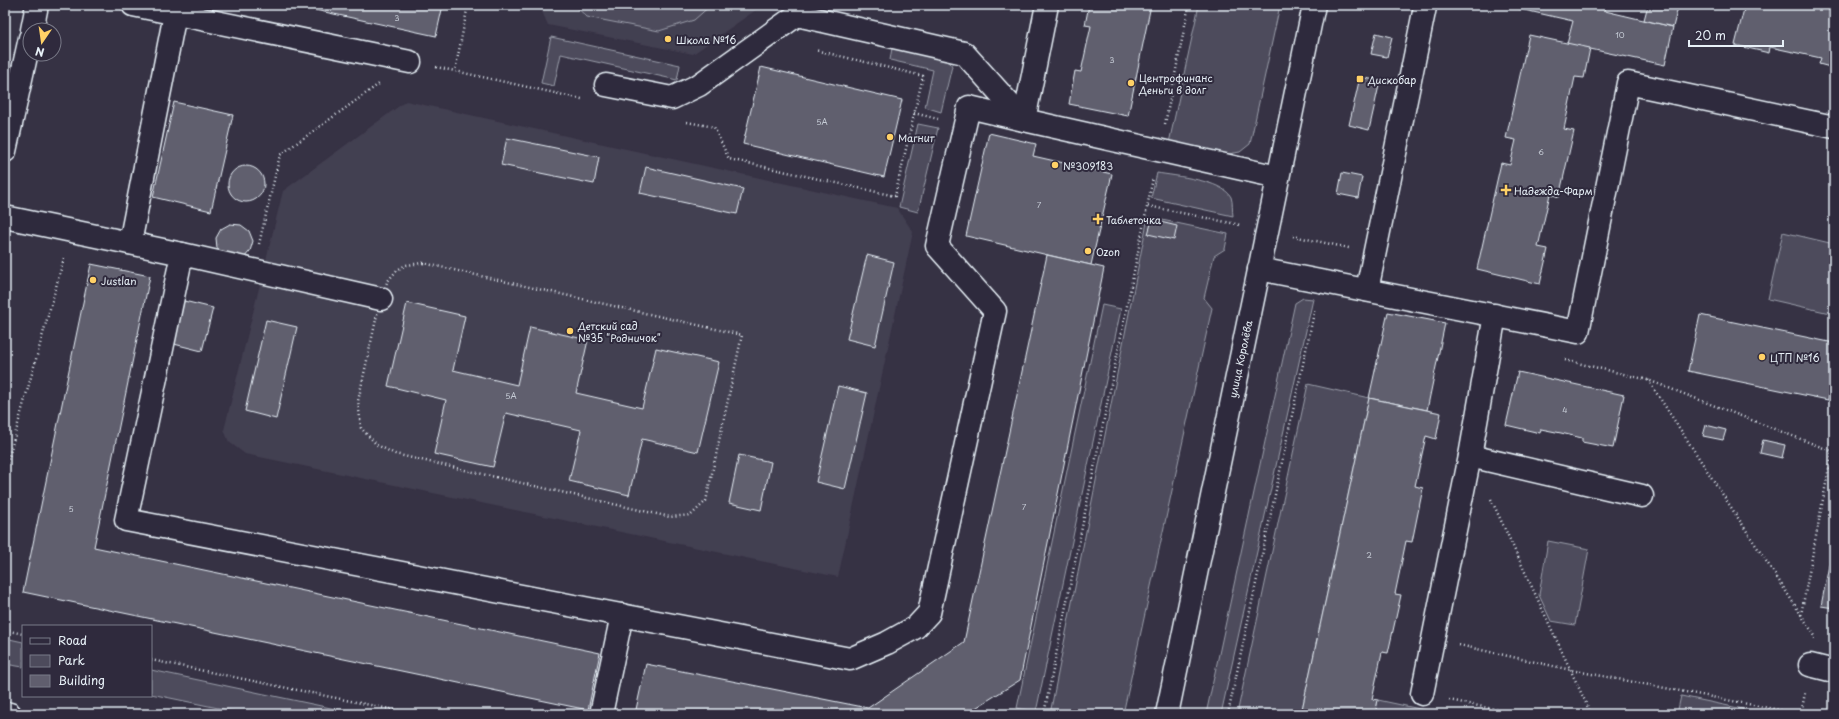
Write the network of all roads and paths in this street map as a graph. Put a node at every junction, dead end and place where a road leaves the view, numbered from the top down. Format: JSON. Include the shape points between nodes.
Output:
{"nodes":[{"id":1,"x":37,"y":5,"type":"edge"},
{"id":2,"x":133,"y":5,"type":"edge"},
{"id":3,"x":1047,"y":5,"type":"edge"},
{"id":4,"x":1189,"y":5,"type":"edge"},
{"id":5,"x":1314,"y":5,"type":"edge"},
{"id":6,"x":1425,"y":6,"type":"dead end"},
{"id":7,"x":175,"y":14,"type":"junction"},
{"id":8,"x":34,"y":22,"type":"edge"},
{"id":9,"x":810,"y":48,"type":"dead end"},
{"id":10,"x":25,"y":62,"type":"edge"},
{"id":11,"x":410,"y":62,"type":"junction"},
{"id":12,"x":455,"y":71,"type":"dead end"},
{"id":13,"x":606,"y":85,"type":"dead end"},
{"id":14,"x":914,"y":114,"type":"dead end"},
{"id":15,"x":1024,"y":120,"type":"junction"},
{"id":16,"x":1834,"y":127,"type":"edge"},
{"id":17,"x":1160,"y":150,"type":"junction"},
{"id":18,"x":5,"y":151,"type":"edge"},
{"id":19,"x":1278,"y":177,"type":"junction"},
{"id":20,"x":5,"y":217,"type":"edge"},
{"id":21,"x":71,"y":230,"type":"junction"},
{"id":22,"x":130,"y":243,"type":"junction"},
{"id":23,"x":182,"y":254,"type":"junction"},
{"id":24,"x":1259,"y":269,"type":"junction"},
{"id":25,"x":253,"y":270,"type":"junction"},
{"id":26,"x":1320,"y":281,"type":"junction"},
{"id":27,"x":1367,"y":290,"type":"junction"},
{"id":28,"x":381,"y":299,"type":"junction"},
{"id":29,"x":1495,"y":315,"type":"junction"},
{"id":30,"x":1558,"y":358,"type":"dead end"},
{"id":31,"x":1648,"y":380,"type":"junction"},
{"id":32,"x":1833,"y":452,"type":"edge"},
{"id":33,"x":1470,"y":456,"type":"junction"},
{"id":34,"x":5,"y":471,"type":"edge"},
{"id":35,"x":1642,"y":496,"type":"dead end"},
{"id":36,"x":622,"y":615,"type":"junction"},
{"id":37,"x":1802,"y":615,"type":"junction"},
{"id":38,"x":5,"y":630,"type":"edge"},
{"id":39,"x":22,"y":634,"type":"edge"},
{"id":40,"x":1433,"y":640,"type":"junction"},
{"id":41,"x":152,"y":660,"type":"edge"},
{"id":42,"x":1810,"y":665,"type":"junction"},
{"id":43,"x":1571,"y":670,"type":"junction"},
{"id":44,"x":1834,"y":671,"type":"edge"},
{"id":45,"x":1422,"y":694,"type":"joint"},
{"id":46,"x":5,"y":713,"type":"edge"},
{"id":47,"x":10,"y":714,"type":"edge"},
{"id":48,"x":414,"y":714,"type":"edge"},
{"id":49,"x":601,"y":714,"type":"edge"},
{"id":50,"x":982,"y":714,"type":"edge"},
{"id":51,"x":986,"y":714,"type":"edge"},
{"id":52,"x":1044,"y":714,"type":"edge"},
{"id":53,"x":1167,"y":714,"type":"edge"},
{"id":54,"x":1228,"y":714,"type":"edge"},
{"id":55,"x":1518,"y":714,"type":"edge"},
{"id":56,"x":1592,"y":714,"type":"edge"},
{"id":57,"x":1801,"y":714,"type":"edge"}],
"edges":[{"from":1,"to":8,"type":"main road"},
{"from":2,"to":7,"type":"main road"},
{"from":3,"to":15,"type":"main road"},
{"from":4,"to":17,"type":"path"},
{"from":5,"to":19,"type":"main road","name":"улица Королёва"},
{"from":6,"to":27,"type":"main road"},
{"from":7,"to":11,"type":"main road"},
{"from":7,"to":22,"type":"main road"},
{"from":9,"to":14,"type":"path","via":[[923,76]]},
{"from":10,"to":18,"type":"main road"},
{"from":11,"to":12,"type":"path"},
{"from":11,"to":25,"type":"path","via":[[280,155]]},
{"from":13,"to":15,"type":"main road","via":[[672,98],[699,85],[797,15],[964,53]]},
{"from":15,"to":17,"type":"main road"},
{"from":15,"to":36,"type":"main road","via":[[969,107],[937,246],[995,311],[929,613],[916,627],[850,659]]},
{"from":16,"to":29,"type":"main road","via":[[1628,83],[1578,332]]},
{"from":17,"to":19,"type":"main road"},
{"from":17,"to":52,"type":"path"},
{"from":19,"to":24,"type":"main road","name":"улица Королёва"},
{"from":20,"to":21,"type":"main road"},
{"from":21,"to":22,"type":"main road"},
{"from":21,"to":34,"type":"path"},
{"from":22,"to":23,"type":"main road"},
{"from":23,"to":25,"type":"main road"},
{"from":23,"to":36,"type":"main road","via":[[126,520]]},
{"from":24,"to":26,"type":"main road"},
{"from":24,"to":53,"type":"main road","name":"улица Королёва"},
{"from":25,"to":28,"type":"main road"},
{"from":26,"to":27,"type":"main road"},
{"from":26,"to":54,"type":"path"},
{"from":27,"to":29,"type":"main road"},
{"from":28,"to":28,"type":"path","via":[[358,401],[361,428],[377,445],[395,454],[670,517],[692,515],[706,501],[742,335],[423,263],[406,265],[397,270],[387,282]]},
{"from":29,"to":33,"type":"main road"},
{"from":30,"to":31,"type":"path"},
{"from":31,"to":32,"type":"path"},
{"from":31,"to":37,"type":"path"},
{"from":32,"to":37,"type":"path"},
{"from":33,"to":35,"type":"main road"},
{"from":33,"to":40,"type":"main road"},
{"from":33,"to":43,"type":"path"},
{"from":36,"to":49,"type":"main road"},
{"from":37,"to":42,"type":"path","via":[[1815,636]]},
{"from":38,"to":39,"type":"path"},
{"from":40,"to":43,"type":"path"},
{"from":40,"to":45,"type":"main road"},
{"from":41,"to":48,"type":"path"},
{"from":42,"to":44,"type":"main road"},
{"from":42,"to":57,"type":"path"},
{"from":43,"to":56,"type":"path"},
{"from":43,"to":57,"type":"path"},
{"from":45,"to":55,"type":"path"},
{"from":46,"to":47,"type":"main road"},
{"from":50,"to":51,"type":"path"}]}
